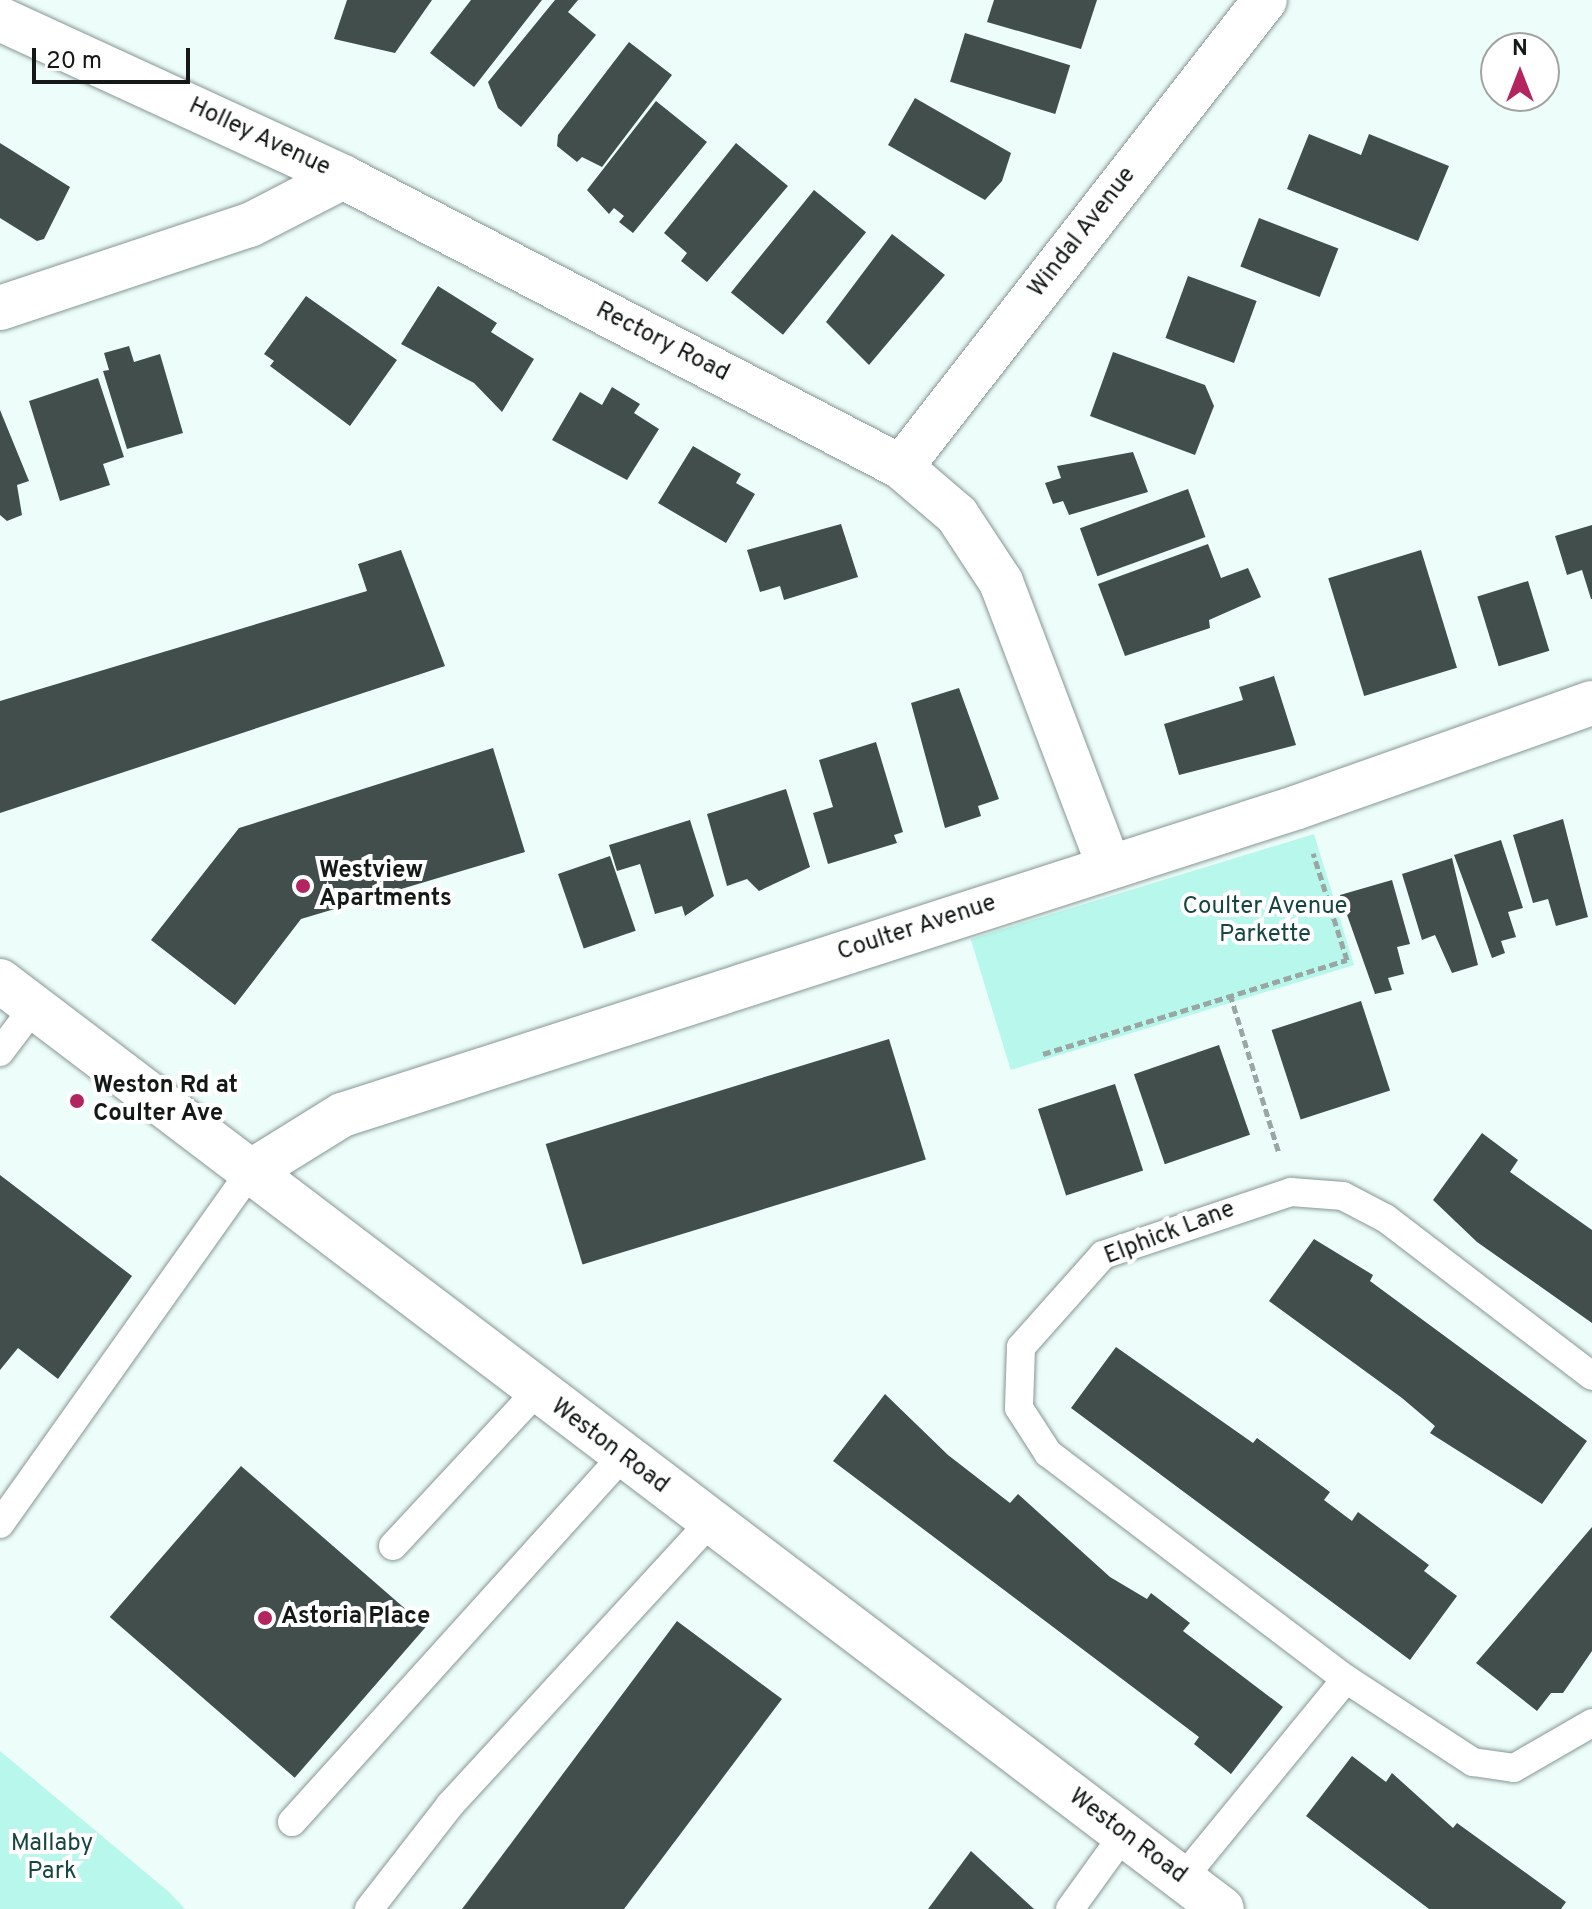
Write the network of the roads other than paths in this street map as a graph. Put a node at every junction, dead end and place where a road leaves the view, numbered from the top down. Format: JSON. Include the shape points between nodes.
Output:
{"nodes":[{"id":1,"x":1265,"y":0,"type":"edge"},
{"id":2,"x":0,"y":19,"type":"edge"},
{"id":3,"x":343,"y":177,"type":"junction"},
{"id":4,"x":0,"y":308,"type":"edge"},
{"id":5,"x":901,"y":467,"type":"junction"},
{"id":6,"x":1592,"y":703,"type":"edge"},
{"id":7,"x":1109,"y":866,"type":"junction"},
{"id":8,"x":17,"y":994,"type":"edge"},
{"id":9,"x":0,"y":1052,"type":"edge"},
{"id":10,"x":250,"y":1172,"type":"junction"},
{"id":11,"x":1592,"y":1376,"type":"edge"},
{"id":12,"x":536,"y":1392,"type":"junction"},
{"id":13,"x":622,"y":1457,"type":"junction"},
{"id":14,"x":710,"y":1522,"type":"junction"},
{"id":15,"x":0,"y":1524,"type":"edge"},
{"id":16,"x":393,"y":1546,"type":"dead end"},
{"id":17,"x":1346,"y":1679,"type":"junction"},
{"id":18,"x":1592,"y":1723,"type":"edge"},
{"id":19,"x":292,"y":1822,"type":"dead end"},
{"id":20,"x":1124,"y":1834,"type":"junction"},
{"id":21,"x":1183,"y":1878,"type":"junction"},
{"id":22,"x":369,"y":1909,"type":"edge"},
{"id":23,"x":1070,"y":1909,"type":"edge"},
{"id":24,"x":1222,"y":1909,"type":"edge"}],
"edges":[{"from":1,"to":5,"type":"street","name":"Windal Avenue"},
{"from":2,"to":3,"type":"street","name":"Holley Avenue"},
{"from":3,"to":4,"type":"street","via":[[250,225]]},
{"from":3,"to":5,"type":"street","name":"Rectory Road"},
{"from":5,"to":7,"type":"street","name":"Rectory Road","via":[[957,515],[1001,582]]},
{"from":6,"to":7,"type":"street","name":"Coulter Avenue","via":[[1298,807]]},
{"from":7,"to":10,"type":"street","name":"Coulter Avenue","via":[[342,1115]]},
{"from":8,"to":9,"type":"lane"},
{"from":8,"to":10,"type":"street","name":"Weston Road"},
{"from":10,"to":12,"type":"street","name":"Weston Road"},
{"from":10,"to":15,"type":"lane"},
{"from":11,"to":17,"type":"lane","name":"Elphick Lane","via":[[1385,1218],[1343,1196],[1291,1192],[1103,1255],[1021,1347],[1019,1408],[1048,1453]]},
{"from":12,"to":13,"type":"street","name":"Weston Road"},
{"from":12,"to":16,"type":"lane"},
{"from":13,"to":14,"type":"street","name":"Weston Road"},
{"from":13,"to":19,"type":"lane"},
{"from":14,"to":20,"type":"street","name":"Weston Road"},
{"from":14,"to":22,"type":"lane","via":[[450,1805]]},
{"from":17,"to":18,"type":"lane","name":"Elphick Lane","via":[[1473,1762],[1514,1768]]},
{"from":17,"to":21,"type":"lane"},
{"from":20,"to":21,"type":"street","name":"Weston Road"},
{"from":20,"to":23,"type":"lane"},
{"from":21,"to":24,"type":"street","name":"Weston Road"}]}
